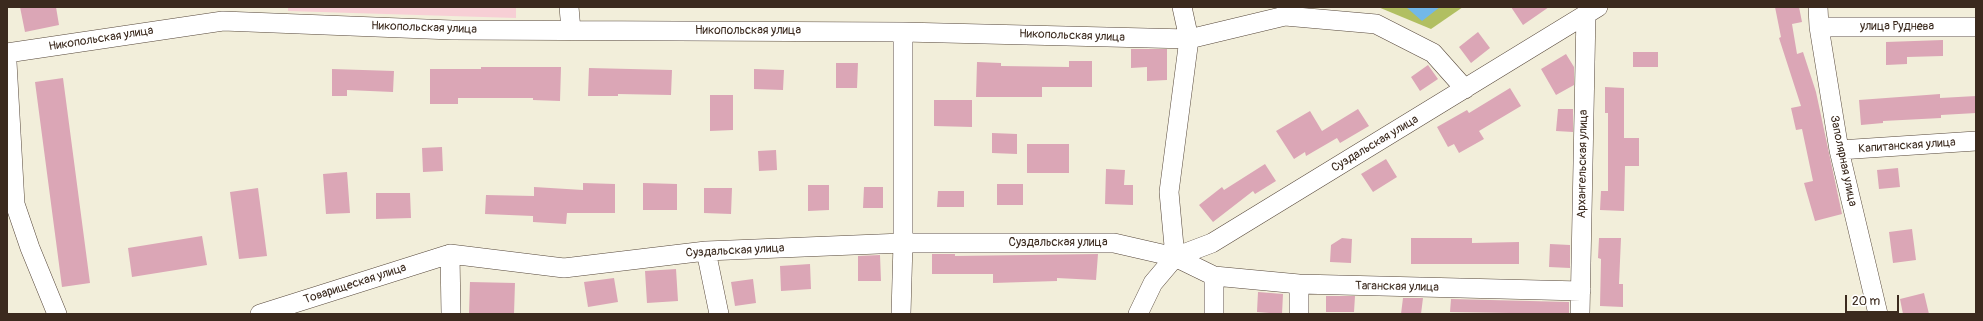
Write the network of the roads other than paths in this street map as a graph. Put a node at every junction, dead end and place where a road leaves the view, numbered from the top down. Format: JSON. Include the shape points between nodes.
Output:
{"nodes":[{"id":1,"x":570,"y":7,"type":"edge"},
{"id":2,"x":1182,"y":7,"type":"edge"},
{"id":3,"x":1818,"y":7,"type":"edge"},
{"id":4,"x":1592,"y":10,"type":"edge"},
{"id":5,"x":1819,"y":26,"type":"junction"},
{"id":6,"x":1976,"y":27,"type":"edge"},
{"id":7,"x":571,"y":30,"type":"junction"},
{"id":8,"x":903,"y":32,"type":"junction"},
{"id":9,"x":1189,"y":39,"type":"junction"},
{"id":10,"x":7,"y":53,"type":"edge"},
{"id":11,"x":7,"y":62,"type":"edge"},
{"id":12,"x":1465,"y":89,"type":"junction"},
{"id":13,"x":1976,"y":141,"type":"edge"},
{"id":14,"x":1839,"y":150,"type":"junction"},
{"id":15,"x":903,"y":243,"type":"junction"},
{"id":16,"x":706,"y":251,"type":"junction"},
{"id":17,"x":450,"y":254,"type":"junction"},
{"id":18,"x":1175,"y":257,"type":"junction"},
{"id":19,"x":1214,"y":276,"type":"junction"},
{"id":20,"x":1299,"y":284,"type":"junction"},
{"id":21,"x":1581,"y":291,"type":"junction"},
{"id":22,"x":57,"y":314,"type":"edge"},
{"id":23,"x":260,"y":314,"type":"edge"},
{"id":24,"x":452,"y":314,"type":"edge"},
{"id":25,"x":720,"y":314,"type":"edge"},
{"id":26,"x":900,"y":314,"type":"edge"},
{"id":27,"x":1138,"y":314,"type":"edge"},
{"id":28,"x":1214,"y":314,"type":"edge"},
{"id":29,"x":1299,"y":314,"type":"edge"},
{"id":30,"x":1580,"y":314,"type":"edge"},
{"id":31,"x":1878,"y":314,"type":"edge"}],
"edges":[{"from":1,"to":7,"type":"street"},
{"from":2,"to":9,"type":"street"},
{"from":3,"to":5,"type":"street","name":"Заполярная улица"},
{"from":4,"to":12,"type":"street","name":"Суздальская улица"},
{"from":4,"to":21,"type":"street","name":"Архангельская улица"},
{"from":5,"to":6,"type":"street","name":"улица Руднева"},
{"from":5,"to":14,"type":"street","name":"Заполярная улица"},
{"from":7,"to":8,"type":"street","name":"Никопольская улица"},
{"from":7,"to":10,"type":"street","name":"Никопольская улица","via":[[452,30],[223,21]]},
{"from":8,"to":9,"type":"street","name":"Никопольская улица"},
{"from":8,"to":15,"type":"street"},
{"from":9,"to":12,"type":"street","name":"Никопольская улица","via":[[1285,16],[1376,24],[1433,54]]},
{"from":9,"to":18,"type":"street","via":[[1169,192]]},
{"from":11,"to":22,"type":"street","via":[[15,204]]},
{"from":12,"to":18,"type":"street","name":"Суздальская улица","via":[[1212,243]]},
{"from":13,"to":14,"type":"street","name":"Капитанская улица"},
{"from":14,"to":31,"type":"street","name":"Заполярная улица"},
{"from":15,"to":16,"type":"street","name":"Суздальская улица"},
{"from":15,"to":18,"type":"street","name":"Суздальская улица","via":[[1114,244]]},
{"from":15,"to":26,"type":"street"},
{"from":16,"to":17,"type":"street","name":"Суздальская улица","via":[[564,268]]},
{"from":16,"to":25,"type":"street"},
{"from":17,"to":23,"type":"street","name":"Товарищеская улица"},
{"from":17,"to":24,"type":"street"},
{"from":18,"to":19,"type":"street"},
{"from":18,"to":27,"type":"street","via":[[1153,284]]},
{"from":19,"to":20,"type":"street","name":"Таганская улица"},
{"from":19,"to":28,"type":"street"},
{"from":20,"to":21,"type":"street","name":"Таганская улица"},
{"from":20,"to":29,"type":"street"},
{"from":21,"to":30,"type":"street","name":"Архангельская улица"}]}
